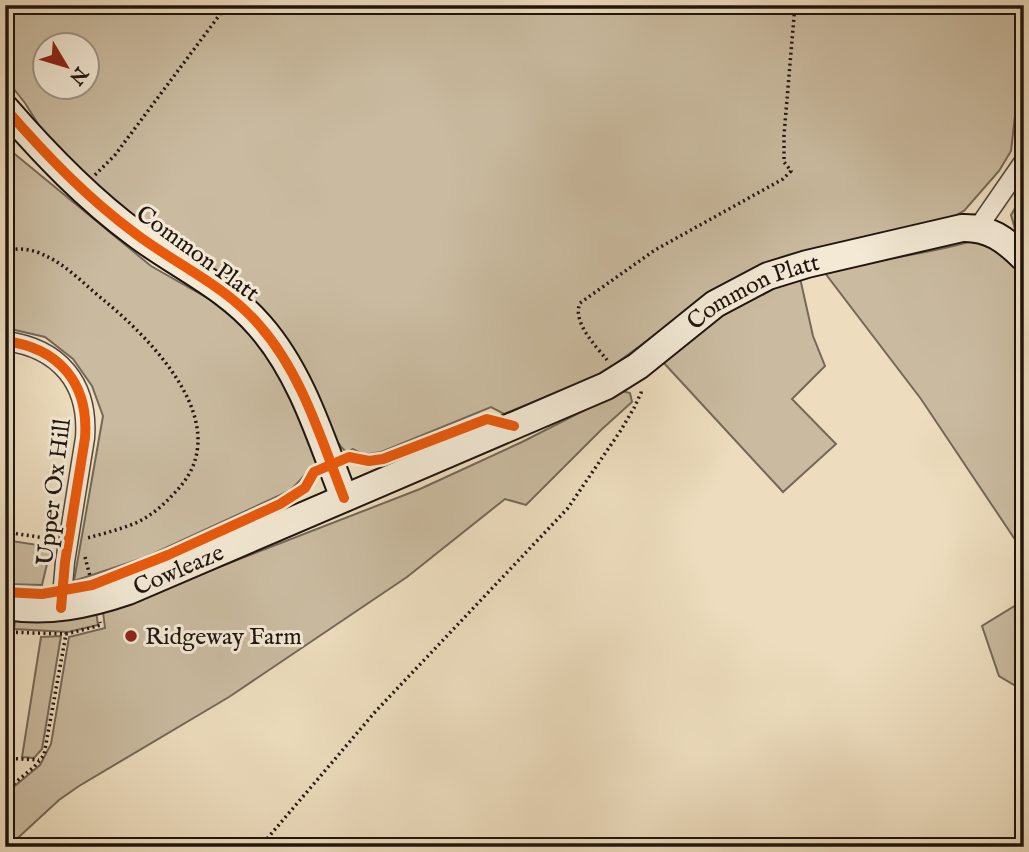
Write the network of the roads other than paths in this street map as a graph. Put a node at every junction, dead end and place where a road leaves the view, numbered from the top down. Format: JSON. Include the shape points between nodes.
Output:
{"nodes":[{"id":1,"x":5,"y":108,"type":"edge"},
{"id":2,"x":1024,"y":161,"type":"edge"},
{"id":3,"x":977,"y":229,"type":"junction"},
{"id":4,"x":1024,"y":258,"type":"edge"},
{"id":5,"x":5,"y":341,"type":"edge"},
{"id":6,"x":344,"y":498,"type":"junction"},
{"id":7,"x":62,"y":600,"type":"junction"},
{"id":8,"x":5,"y":607,"type":"edge"}],
"edges":[{"from":1,"to":6,"type":"main road","name":"Common Platt","via":[[81,187],[138,236],[228,295],[260,326],[292,370]]},
{"from":2,"to":3,"type":"street"},
{"from":3,"to":4,"type":"main road","via":[[999,237]]},
{"from":3,"to":6,"type":"main road","name":"Common Platt","via":[[952,230],[768,276],[715,304],[627,373]]},
{"from":5,"to":7,"type":"street","name":"Upper Ox Hill","via":[[53,358],[80,391],[85,411]]},
{"from":6,"to":7,"type":"main road","name":"Cowleaze","via":[[128,591],[96,602]]},
{"from":7,"to":8,"type":"main road","name":"Cowleaze","via":[[34,609]]}]}
